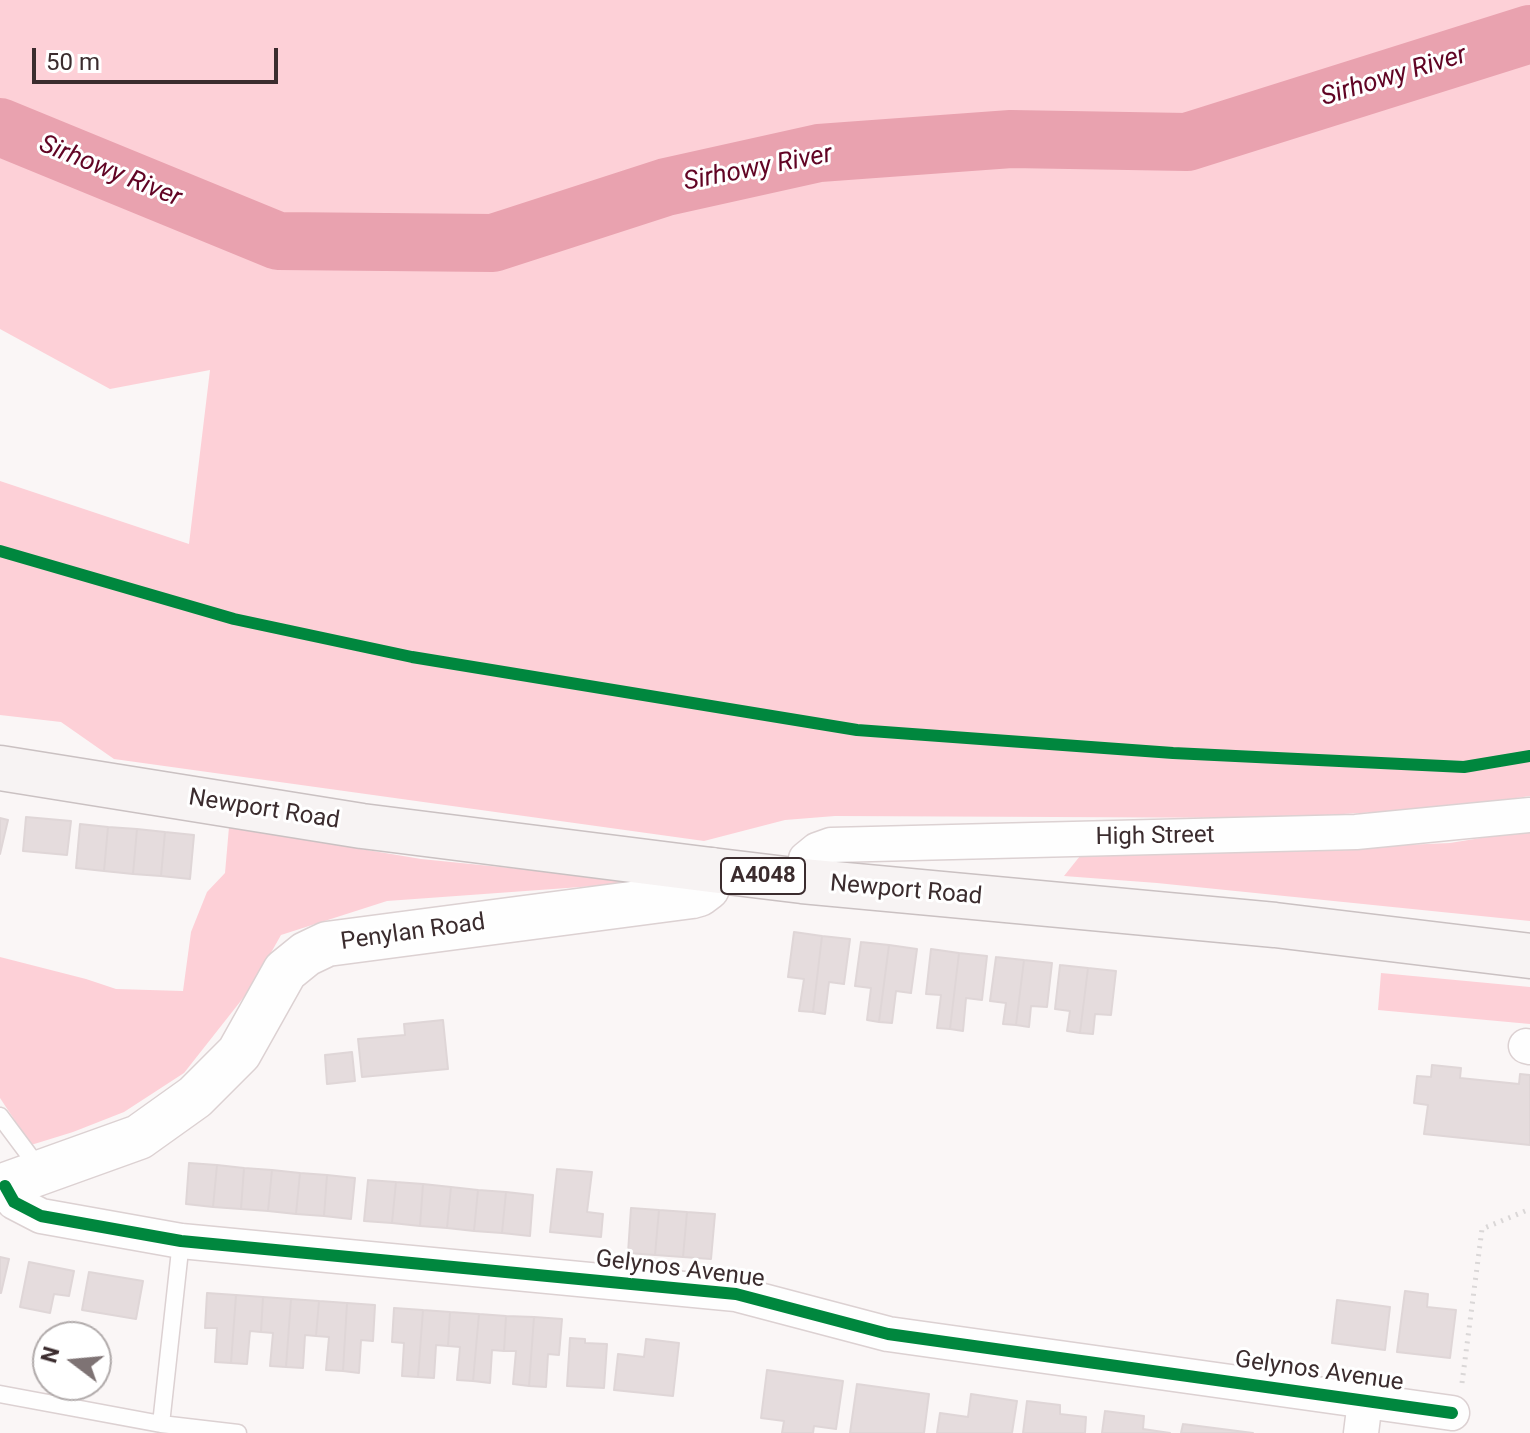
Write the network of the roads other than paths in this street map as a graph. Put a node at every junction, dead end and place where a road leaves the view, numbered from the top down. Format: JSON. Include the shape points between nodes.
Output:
{"nodes":[{"id":1,"x":0,"y":768,"type":"edge"},
{"id":2,"x":1530,"y":815,"type":"edge"},
{"id":3,"x":711,"y":870,"type":"junction"},
{"id":4,"x":802,"y":881,"type":"junction"},
{"id":5,"x":1530,"y":956,"type":"edge"},
{"id":6,"x":0,"y":1116,"type":"edge"},
{"id":7,"x":16,"y":1182,"type":"edge"},
{"id":8,"x":181,"y":1241,"type":"junction"},
{"id":9,"x":0,"y":1394,"type":"edge"},
{"id":10,"x":1456,"y":1404,"type":"road end"},
{"id":11,"x":1363,"y":1417,"type":"edge"},
{"id":12,"x":161,"y":1424,"type":"junction"},
{"id":13,"x":238,"y":1433,"type":"edge"}],
"edges":[{"from":1,"to":3,"type":"main road","name":"Newport Road","number":"A4048","via":[[362,826]]},
{"from":2,"to":4,"type":"street","name":"High Street","via":[[1356,832],[831,845],[806,859]]},
{"from":3,"to":4,"type":"main road","name":"Newport Road","number":"A4048"},
{"from":3,"to":7,"type":"main road","name":"Penylan Road","via":[[707,888],[692,896],[327,944],[285,971],[239,1053],[195,1097],[139,1137]]},
{"from":4,"to":5,"type":"main road","name":"Newport Road","number":"A4048","via":[[1275,925]]},
{"from":6,"to":7,"type":"lane"},
{"from":7,"to":8,"type":"street","name":"Gelynos Avenue","via":[[14,1202],[41,1216]]},
{"from":8,"to":11,"type":"street","name":"Gelynos Avenue","via":[[736,1294],[888,1334]]},
{"from":8,"to":12,"type":"lane"},
{"from":9,"to":12,"type":"lane"},
{"from":10,"to":11,"type":"street","name":"Gelynos Avenue"},
{"from":12,"to":13,"type":"lane"}]}
